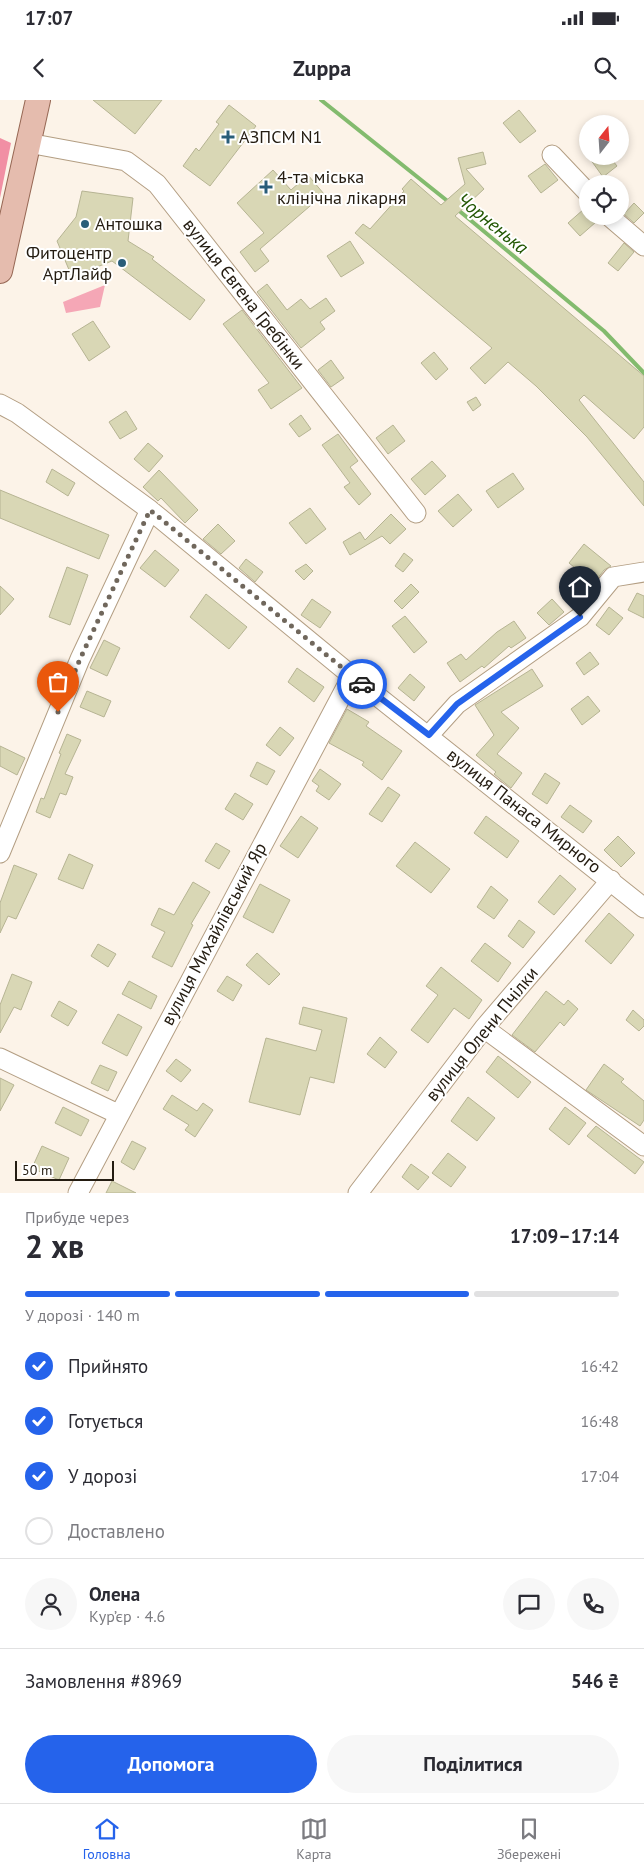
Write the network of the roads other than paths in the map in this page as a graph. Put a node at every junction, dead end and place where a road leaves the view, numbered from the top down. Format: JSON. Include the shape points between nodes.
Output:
{"nodes":[{"id":1,"x":38,"y":100,"type":"edge"},
{"id":2,"x":28,"y":143,"type":"junction"},
{"id":3,"x":552,"y":155,"type":"dead end"},
{"id":4,"x":579,"y":184,"type":"edge"},
{"id":5,"x":620,"y":225,"type":"edge"},
{"id":6,"x":644,"y":246,"type":"edge"},
{"id":7,"x":0,"y":271,"type":"edge"},
{"id":8,"x":0,"y":404,"type":"edge"},
{"id":9,"x":150,"y":510,"type":"junction"},
{"id":10,"x":416,"y":513,"type":"dead end"},
{"id":11,"x":644,"y":572,"type":"edge"},
{"id":12,"x":352,"y":676,"type":"junction"},
{"id":13,"x":429,"y":735,"type":"junction"},
{"id":14,"x":0,"y":853,"type":"edge"},
{"id":15,"x":611,"y":880,"type":"junction"},
{"id":16,"x":644,"y":908,"type":"edge"},
{"id":17,"x":484,"y":1028,"type":"junction"},
{"id":18,"x":0,"y":1058,"type":"edge"},
{"id":19,"x":118,"y":1114,"type":"junction"},
{"id":20,"x":644,"y":1146,"type":"edge"},
{"id":21,"x":78,"y":1193,"type":"edge"},
{"id":22,"x":358,"y":1193,"type":"edge"}],
"edges":[{"from":1,"to":2,"type":"main road"},
{"from":2,"to":7,"type":"main road"},
{"from":2,"to":10,"type":"street","name":"вулиця Євгена Гребінки","via":[[126,162],[157,184]]},
{"from":3,"to":4,"type":"street"},
{"from":5,"to":6,"type":"street"},
{"from":8,"to":9,"type":"street","name":"вулиця Панаса Мирного"},
{"from":9,"to":12,"type":"street","name":"вулиця Панаса Мирного"},
{"from":9,"to":14,"type":"street","via":[[80,659]]},
{"from":11,"to":13,"type":"street","via":[[613,577],[580,617],[457,704]]},
{"from":12,"to":13,"type":"street","name":"вулиця Панаса Мирного"},
{"from":12,"to":19,"type":"street","name":"вулиця Михайлівський Яр"},
{"from":13,"to":15,"type":"street","name":"вулиця Панаса Мирного"},
{"from":15,"to":16,"type":"street","name":"вулиця Панаса Мирного"},
{"from":15,"to":17,"type":"street","name":"вулиця Олени Пчілки"},
{"from":17,"to":20,"type":"street"},
{"from":17,"to":22,"type":"street","name":"вулиця Олени Пчілки"},
{"from":18,"to":19,"type":"street"},
{"from":19,"to":21,"type":"street","name":"вулиця Михайлівський Яр"}]}
